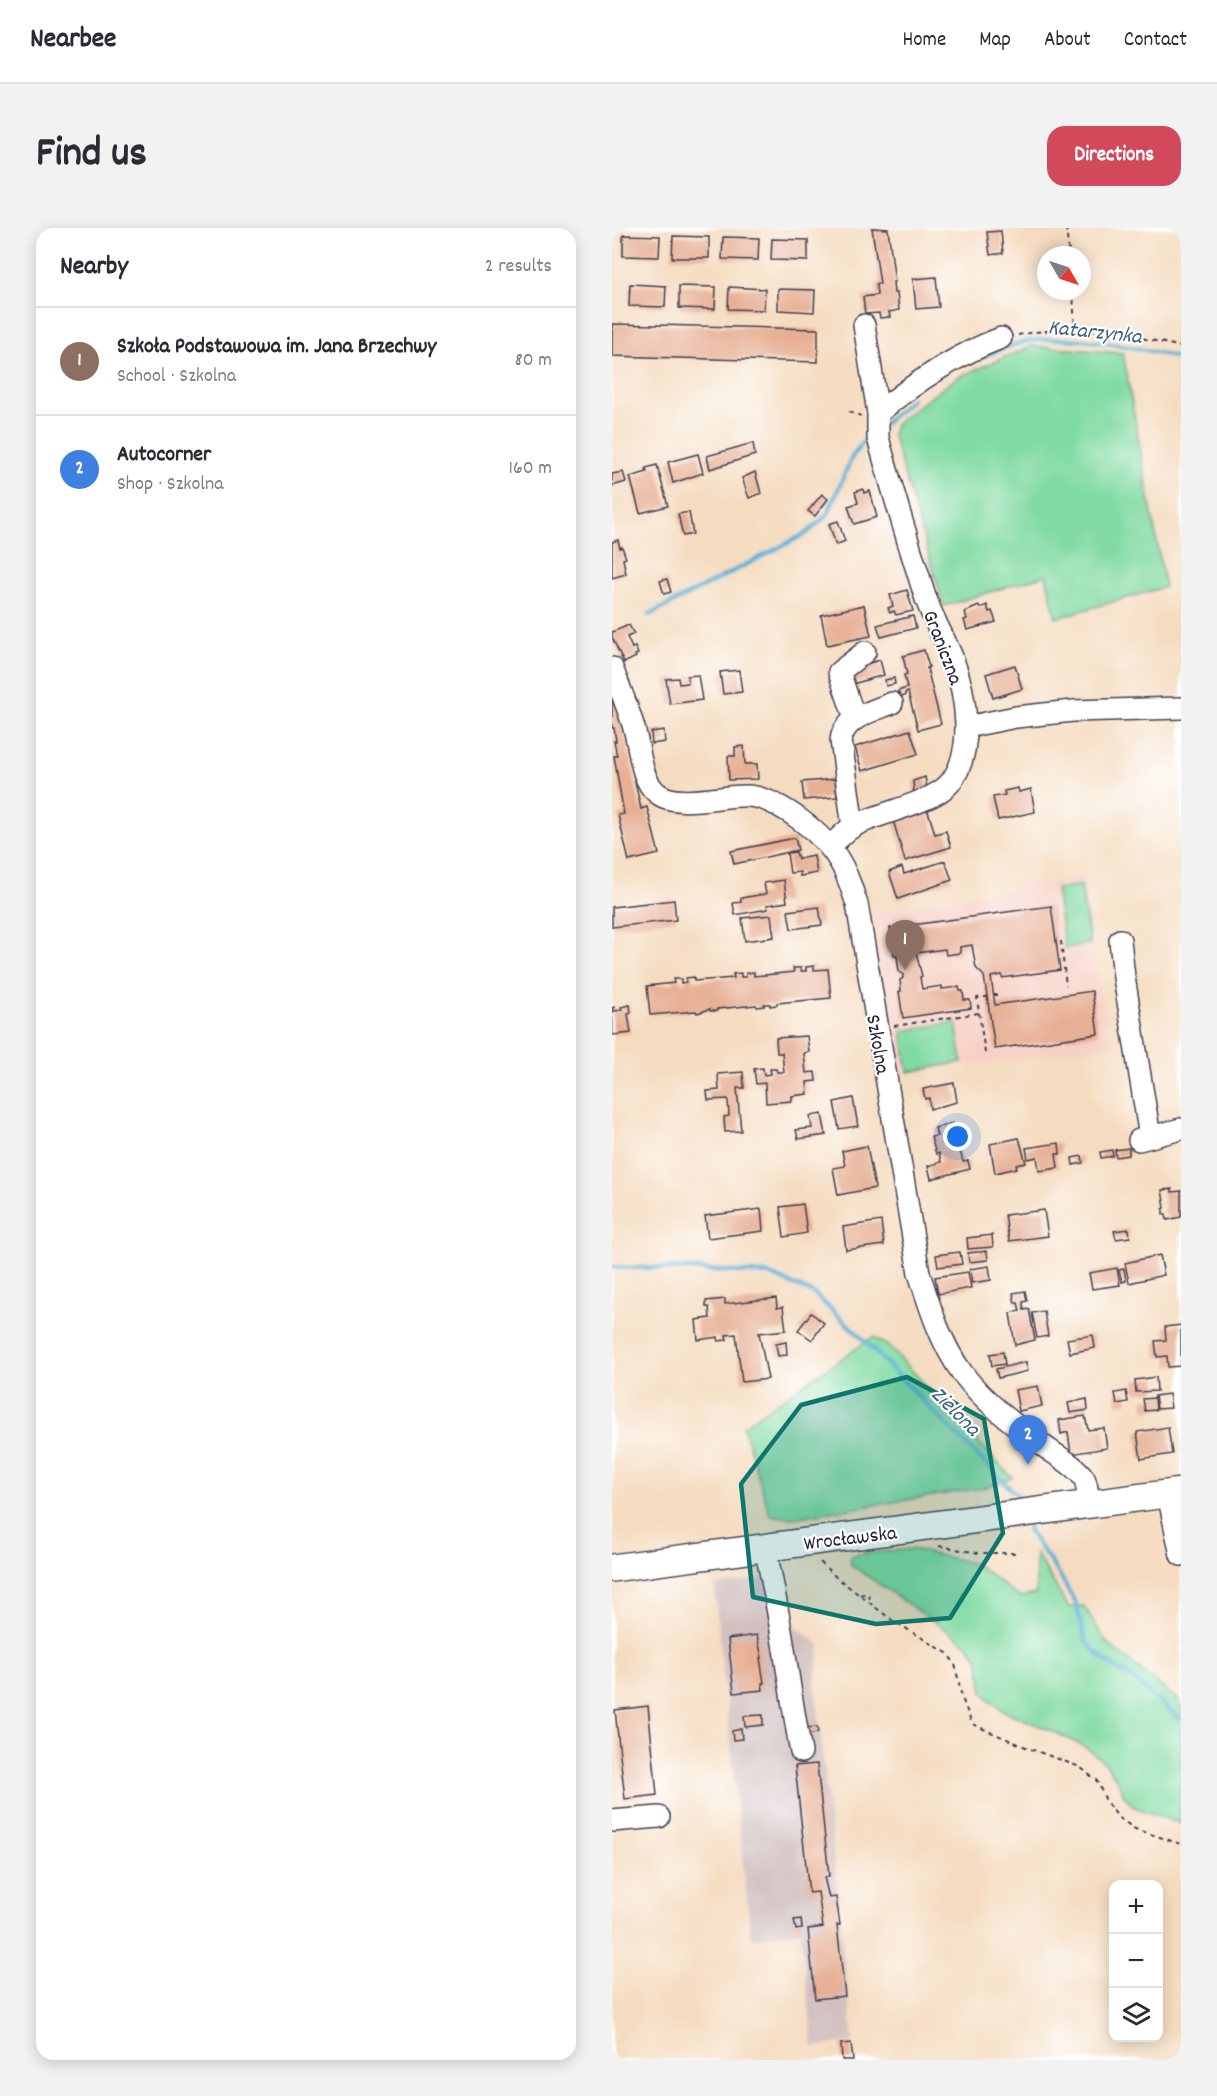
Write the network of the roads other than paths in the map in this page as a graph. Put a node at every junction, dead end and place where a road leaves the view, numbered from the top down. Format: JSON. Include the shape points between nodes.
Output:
{"nodes":[{"id":1,"x":864,"y":325,"type":"dead end"},
{"id":2,"x":1001,"y":338,"type":"road end"},
{"id":3,"x":878,"y":413,"type":"junction"},
{"id":4,"x":865,"y":652,"type":"dead end"},
{"id":5,"x":612,"y":668,"type":"edge"},
{"id":6,"x":617,"y":692,"type":"edge"},
{"id":7,"x":892,"y":703,"type":"dead end"},
{"id":8,"x":1181,"y":708,"type":"edge"},
{"id":9,"x":855,"y":719,"type":"junction"},
{"id":10,"x":966,"y":727,"type":"junction"},
{"id":11,"x":853,"y":826,"type":"junction"},
{"id":12,"x":830,"y":847,"type":"junction"},
{"id":13,"x":1120,"y":940,"type":"dead end"},
{"id":14,"x":1181,"y":1129,"type":"edge"},
{"id":15,"x":1174,"y":1493,"type":"edge"},
{"id":16,"x":1089,"y":1505,"type":"junction"},
{"id":17,"x":1177,"y":1525,"type":"edge"},
{"id":18,"x":765,"y":1548,"type":"junction"},
{"id":19,"x":1181,"y":1555,"type":"edge"},
{"id":20,"x":612,"y":1568,"type":"edge"},
{"id":21,"x":801,"y":1752,"type":"dead end"},
{"id":22,"x":659,"y":1817,"type":"dead end"},
{"id":23,"x":612,"y":1821,"type":"edge"}],
"edges":[{"from":1,"to":3,"type":"street","name":"Graniczna"},
{"from":2,"to":3,"type":"street","via":[[945,364]]},
{"from":3,"to":10,"type":"street","name":"Graniczna","via":[[878,438],[893,493],[927,602],[953,659]]},
{"from":4,"to":9,"type":"street","via":[[839,672]]},
{"from":5,"to":6,"type":"street","name":"Szkolna"},
{"from":6,"to":12,"type":"street","name":"Szkolna","via":[[647,782],[660,796],[669,801],[759,798],[798,819]]},
{"from":7,"to":9,"type":"street"},
{"from":8,"to":10,"type":"street","via":[[1073,711]]},
{"from":9,"to":11,"type":"street","via":[[842,731],[841,740]]},
{"from":10,"to":11,"type":"street","name":"Graniczna","via":[[958,770],[947,786]]},
{"from":11,"to":12,"type":"street","name":"Graniczna"},
{"from":12,"to":16,"type":"street","name":"Szkolna","via":[[843,867],[857,904],[919,1273],[940,1332],[962,1373],[984,1398],[1084,1479]]},
{"from":13,"to":14,"type":"street","via":[[1144,1139]]},
{"from":15,"to":16,"type":"main road","name":"Wrocławska"},
{"from":15,"to":17,"type":"street"},
{"from":16,"to":18,"type":"main road","name":"Wrocławska"},
{"from":17,"to":19,"type":"street"},
{"from":18,"to":20,"type":"main road","name":"Wrocławska"},
{"from":18,"to":21,"type":"street"},
{"from":22,"to":23,"type":"street"}]}
